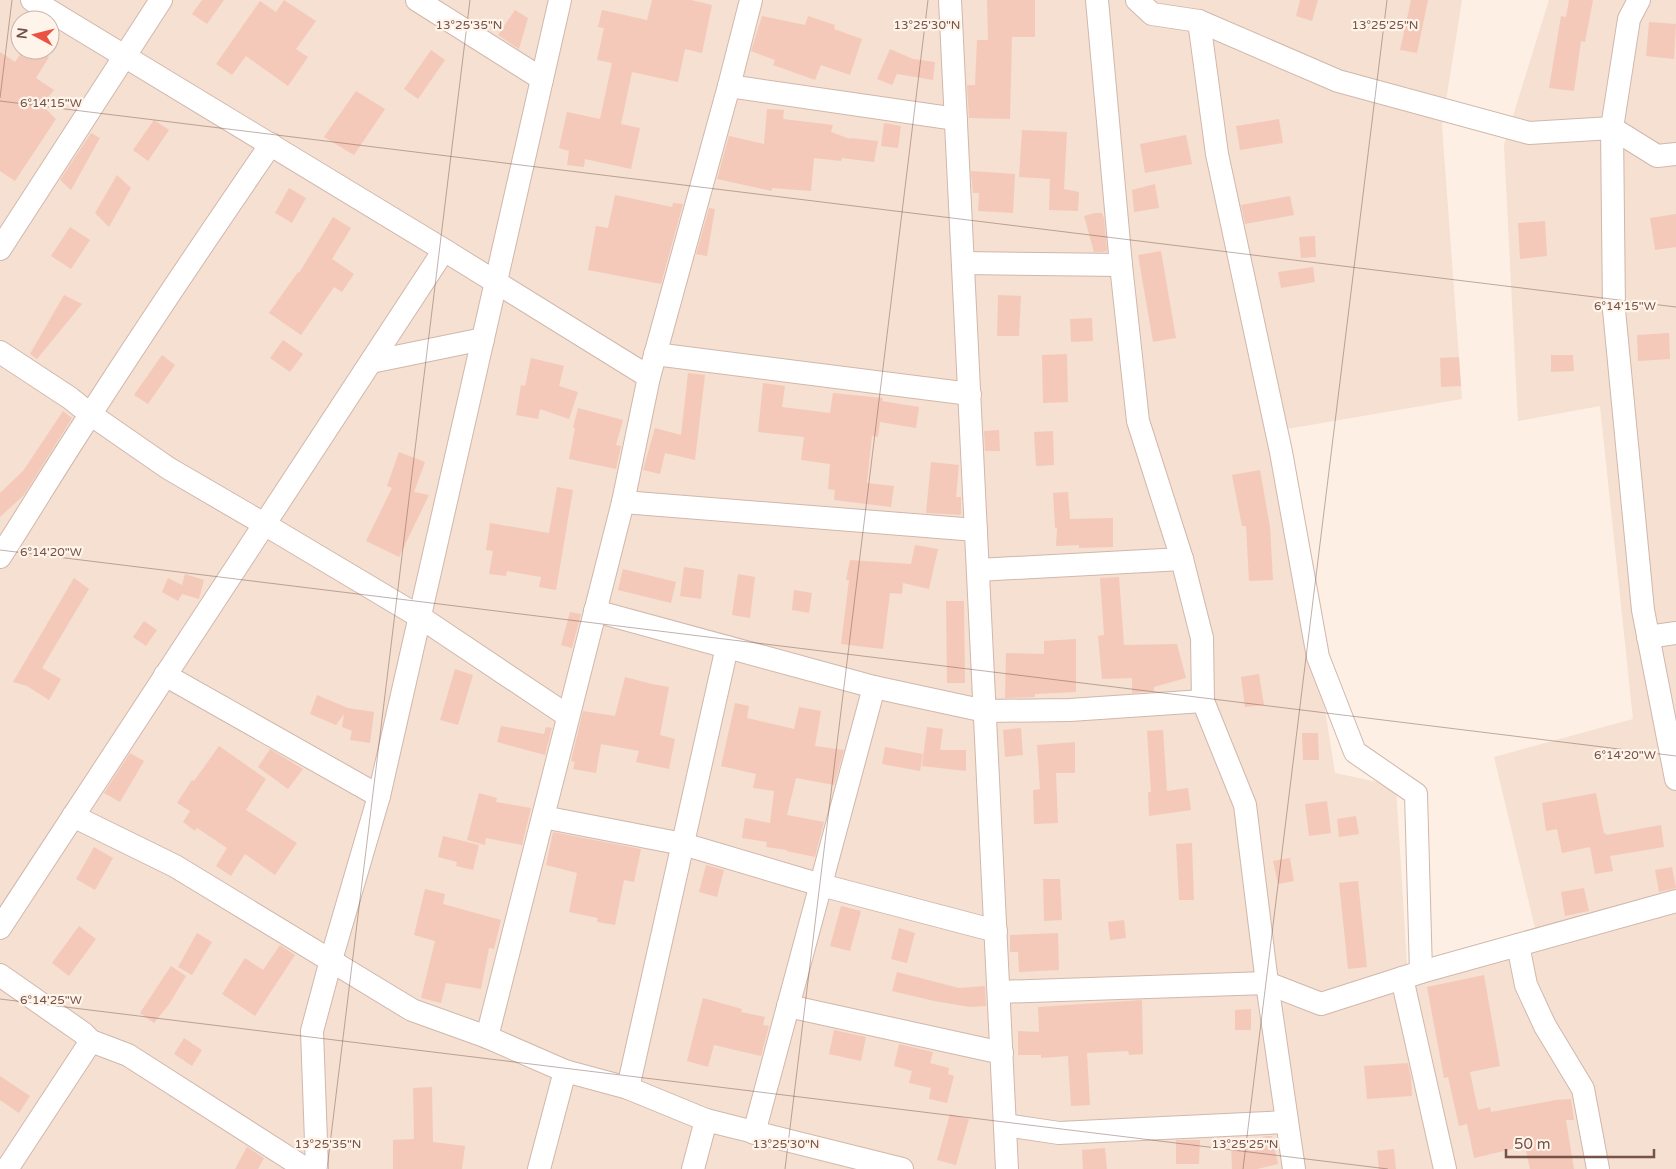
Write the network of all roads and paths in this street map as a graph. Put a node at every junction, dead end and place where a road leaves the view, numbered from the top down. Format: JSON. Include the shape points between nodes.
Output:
{"nodes":[{"id":1,"x":32,"y":0,"type":"edge"},
{"id":2,"x":161,"y":0,"type":"edge"},
{"id":3,"x":417,"y":0,"type":"edge"},
{"id":4,"x":560,"y":0,"type":"edge"},
{"id":5,"x":751,"y":0,"type":"edge"},
{"id":6,"x":950,"y":0,"type":"edge"},
{"id":7,"x":1097,"y":0,"type":"edge"},
{"id":8,"x":1137,"y":0,"type":"edge"},
{"id":9,"x":1639,"y":0,"type":"edge"},
{"id":10,"x":1199,"y":21,"type":"junction"},
{"id":11,"x":124,"y":57,"type":"junction"},
{"id":12,"x":542,"y":80,"type":"junction"},
{"id":13,"x":729,"y":86,"type":"junction"},
{"id":14,"x":956,"y":119,"type":"junction"},
{"id":15,"x":1612,"y":128,"type":"junction"},
{"id":16,"x":271,"y":144,"type":"junction"},
{"id":17,"x":1676,"y":154,"type":"edge"},
{"id":18,"x":0,"y":249,"type":"edge"},
{"id":19,"x":444,"y":250,"type":"junction"},
{"id":20,"x":963,"y":263,"type":"junction"},
{"id":21,"x":1121,"y":265,"type":"junction"},
{"id":22,"x":496,"y":282,"type":"junction"},
{"id":23,"x":483,"y":339,"type":"junction"},
{"id":24,"x":0,"y":352,"type":"edge"},
{"id":25,"x":655,"y":354,"type":"junction"},
{"id":26,"x":371,"y":362,"type":"junction"},
{"id":27,"x":649,"y":377,"type":"junction"},
{"id":28,"x":970,"y":394,"type":"junction"},
{"id":29,"x":90,"y":414,"type":"junction"},
{"id":30,"x":623,"y":502,"type":"junction"},
{"id":31,"x":264,"y":524,"type":"junction"},
{"id":32,"x":976,"y":530,"type":"junction"},
{"id":33,"x":0,"y":557,"type":"edge"},
{"id":34,"x":1182,"y":559,"type":"junction"},
{"id":35,"x":978,"y":570,"type":"junction"},
{"id":36,"x":595,"y":610,"type":"junction"},
{"id":37,"x":420,"y":617,"type":"junction"},
{"id":38,"x":1676,"y":633,"type":"edge"},
{"id":39,"x":1648,"y":637,"type":"junction"},
{"id":40,"x":727,"y":647,"type":"junction"},
{"id":41,"x":165,"y":675,"type":"junction"},
{"id":42,"x":874,"y":687,"type":"junction"},
{"id":43,"x":1203,"y":701,"type":"junction"},
{"id":44,"x":985,"y":711,"type":"junction"},
{"id":45,"x":568,"y":716,"type":"junction"},
{"id":46,"x":1676,"y":779,"type":"edge"},
{"id":47,"x":379,"y":796,"type":"junction"},
{"id":48,"x":73,"y":816,"type":"junction"},
{"id":49,"x":543,"y":817,"type":"junction"},
{"id":50,"x":683,"y":844,"type":"junction"},
{"id":51,"x":820,"y":885,"type":"junction"},
{"id":52,"x":1676,"y":901,"type":"edge"},
{"id":53,"x":0,"y":928,"type":"edge"},
{"id":54,"x":996,"y":931,"type":"junction"},
{"id":55,"x":1518,"y":945,"type":"junction"},
{"id":56,"x":330,"y":960,"type":"junction"},
{"id":57,"x":1412,"y":975,"type":"junction"},
{"id":58,"x":0,"y":976,"type":"edge"},
{"id":59,"x":1267,"y":983,"type":"junction"},
{"id":60,"x":999,"y":992,"type":"junction"},
{"id":61,"x":788,"y":1006,"type":"junction"},
{"id":62,"x":487,"y":1037,"type":"junction"},
{"id":63,"x":91,"y":1041,"type":"junction"},
{"id":64,"x":1002,"y":1052,"type":"junction"},
{"id":65,"x":565,"y":1071,"type":"junction"},
{"id":66,"x":628,"y":1088,"type":"junction"},
{"id":67,"x":706,"y":1120,"type":"junction"},
{"id":68,"x":1287,"y":1122,"type":"junction"},
{"id":69,"x":1006,"y":1125,"type":"junction"},
{"id":70,"x":754,"y":1133,"type":"junction"},
{"id":71,"x":844,"y":1162,"type":"edge"},
{"id":72,"x":7,"y":1169,"type":"edge"},
{"id":73,"x":306,"y":1169,"type":"edge"},
{"id":74,"x":318,"y":1169,"type":"edge"},
{"id":75,"x":540,"y":1169,"type":"edge"},
{"id":76,"x":693,"y":1169,"type":"edge"},
{"id":77,"x":902,"y":1169,"type":"edge"},
{"id":78,"x":1007,"y":1169,"type":"edge"},
{"id":79,"x":1294,"y":1169,"type":"edge"},
{"id":80,"x":1445,"y":1169,"type":"edge"},
{"id":81,"x":1598,"y":1169,"type":"edge"}],
"edges":[{"from":1,"to":11,"type":"street"},
{"from":2,"to":11,"type":"street"},
{"from":3,"to":12,"type":"street"},
{"from":4,"to":12,"type":"street"},
{"from":5,"to":13,"type":"street"},
{"from":6,"to":14,"type":"street"},
{"from":7,"to":21,"type":"street"},
{"from":8,"to":10,"type":"street","via":[[1152,14]]},
{"from":9,"to":15,"type":"street","via":[[1629,19]]},
{"from":10,"to":15,"type":"street","via":[[1338,81],[1530,133]]},
{"from":10,"to":57,"type":"street","via":[[1217,154],[1281,452],[1318,657],[1355,752],[1416,794]]},
{"from":11,"to":16,"type":"street"},
{"from":11,"to":18,"type":"street"},
{"from":12,"to":22,"type":"street"},
{"from":13,"to":14,"type":"street"},
{"from":13,"to":25,"type":"street"},
{"from":14,"to":20,"type":"street"},
{"from":15,"to":17,"type":"street","via":[[1657,156]]},
{"from":15,"to":39,"type":"street","via":[[1614,310]]},
{"from":16,"to":19,"type":"street"},
{"from":16,"to":29,"type":"street"},
{"from":19,"to":22,"type":"street"},
{"from":19,"to":26,"type":"street"},
{"from":20,"to":21,"type":"street"},
{"from":20,"to":28,"type":"street"},
{"from":21,"to":34,"type":"street","via":[[1138,421]]},
{"from":22,"to":23,"type":"street"},
{"from":22,"to":27,"type":"street"},
{"from":23,"to":26,"type":"street"},
{"from":23,"to":37,"type":"street"},
{"from":24,"to":29,"type":"street"},
{"from":25,"to":27,"type":"street"},
{"from":25,"to":28,"type":"street"},
{"from":26,"to":31,"type":"street"},
{"from":27,"to":30,"type":"street"},
{"from":28,"to":32,"type":"street"},
{"from":29,"to":31,"type":"street","via":[[168,468]]},
{"from":29,"to":33,"type":"street"},
{"from":30,"to":32,"type":"street"},
{"from":30,"to":36,"type":"street"},
{"from":31,"to":37,"type":"street"},
{"from":31,"to":41,"type":"street"},
{"from":32,"to":35,"type":"street"},
{"from":34,"to":35,"type":"street"},
{"from":34,"to":43,"type":"street","via":[[1202,638]]},
{"from":35,"to":44,"type":"street"},
{"from":36,"to":40,"type":"street"},
{"from":36,"to":45,"type":"street"},
{"from":37,"to":45,"type":"street"},
{"from":37,"to":47,"type":"street"},
{"from":38,"to":39,"type":"street"},
{"from":39,"to":46,"type":"street"},
{"from":40,"to":42,"type":"street"},
{"from":40,"to":50,"type":"street"},
{"from":41,"to":47,"type":"street"},
{"from":41,"to":48,"type":"street"},
{"from":42,"to":44,"type":"street"},
{"from":42,"to":51,"type":"street"},
{"from":43,"to":44,"type":"street","via":[[1070,710]]},
{"from":43,"to":59,"type":"street","via":[[1245,805]]},
{"from":44,"to":54,"type":"street"},
{"from":45,"to":49,"type":"street"},
{"from":47,"to":56,"type":"street"},
{"from":48,"to":53,"type":"street"},
{"from":48,"to":56,"type":"street","via":[[175,866]]},
{"from":49,"to":50,"type":"street"},
{"from":49,"to":62,"type":"street"},
{"from":50,"to":51,"type":"street"},
{"from":50,"to":66,"type":"street"},
{"from":51,"to":54,"type":"street"},
{"from":51,"to":61,"type":"street"},
{"from":52,"to":55,"type":"street"},
{"from":54,"to":60,"type":"street"},
{"from":55,"to":57,"type":"street"},
{"from":55,"to":81,"type":"street","via":[[1526,985],[1545,1026],[1583,1089]]},
{"from":56,"to":62,"type":"street","via":[[412,1010]]},
{"from":56,"to":74,"type":"street","via":[[312,1031]]},
{"from":57,"to":59,"type":"street","via":[[1321,1004]]},
{"from":57,"to":80,"type":"street"},
{"from":58,"to":63,"type":"street"},
{"from":59,"to":60,"type":"street"},
{"from":59,"to":68,"type":"street"},
{"from":60,"to":64,"type":"street"},
{"from":61,"to":64,"type":"street"},
{"from":61,"to":70,"type":"street"},
{"from":62,"to":65,"type":"street"},
{"from":63,"to":72,"type":"street"},
{"from":63,"to":73,"type":"street","via":[[128,1055]]},
{"from":64,"to":69,"type":"street"},
{"from":65,"to":66,"type":"street"},
{"from":65,"to":75,"type":"street"},
{"from":66,"to":67,"type":"street"},
{"from":67,"to":70,"type":"street"},
{"from":67,"to":76,"type":"street"},
{"from":68,"to":69,"type":"street","via":[[1059,1133]]},
{"from":68,"to":79,"type":"street"},
{"from":69,"to":78,"type":"street"},
{"from":70,"to":71,"type":"street"},
{"from":71,"to":77,"type":"street"}]}
